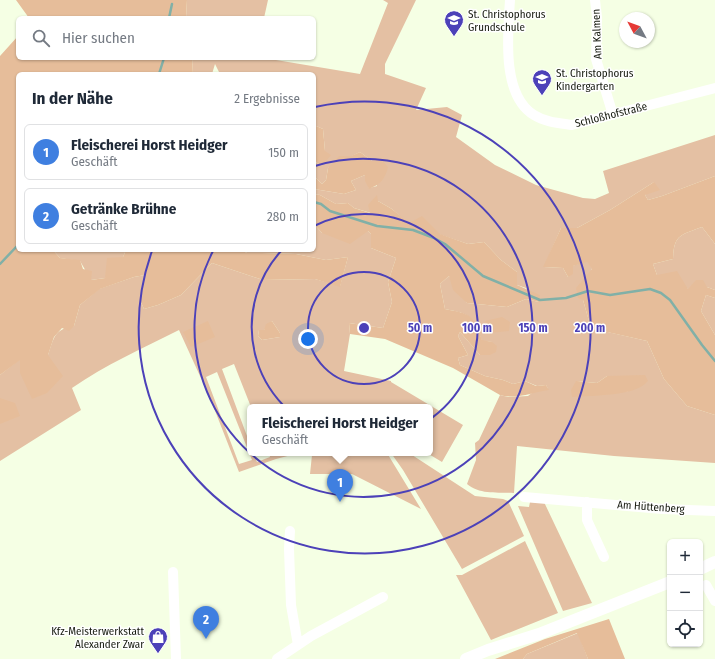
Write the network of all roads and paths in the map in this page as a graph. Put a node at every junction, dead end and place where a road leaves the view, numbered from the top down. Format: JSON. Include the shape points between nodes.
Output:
{"nodes":[{"id":1,"x":510,"y":0,"type":"edge"},
{"id":2,"x":595,"y":0,"type":"edge"},
{"id":3,"x":715,"y":88,"type":"edge"},
{"id":4,"x":613,"y":115,"type":"junction"},
{"id":5,"x":524,"y":497,"type":"dead end"},
{"id":6,"x":587,"y":502,"type":"junction"},
{"id":7,"x":715,"y":511,"type":"edge"},
{"id":8,"x":290,"y":531,"type":"dead end"},
{"id":9,"x":604,"y":557,"type":"dead end"},
{"id":10,"x":715,"y":562,"type":"edge"},
{"id":11,"x":703,"y":568,"type":"edge"},
{"id":12,"x":173,"y":572,"type":"dead end"},
{"id":13,"x":667,"y":583,"type":"edge"},
{"id":14,"x":706,"y":585,"type":"dead end"},
{"id":15,"x":383,"y":597,"type":"dead end"},
{"id":16,"x":715,"y":601,"type":"edge"},
{"id":17,"x":539,"y":634,"type":"junction"},
{"id":18,"x":298,"y":645,"type":"junction"},
{"id":19,"x":176,"y":659,"type":"edge"},
{"id":20,"x":278,"y":659,"type":"edge"},
{"id":21,"x":466,"y":659,"type":"edge"},
{"id":22,"x":485,"y":659,"type":"edge"}],
"edges":[{"from":1,"to":4,"type":"street","name":"Schloßhofstraße","via":[[509,68],[520,103],[533,115],[550,123],[572,125]]},
{"from":2,"to":4,"type":"street","name":"Am Kalmen","via":[[596,59]]},
{"from":3,"to":4,"type":"street","name":"Schloßhofstraße"},
{"from":5,"to":6,"type":"street","name":"Am Hüttenberg"},
{"from":6,"to":7,"type":"street","name":"Am Hüttenberg"},
{"from":6,"to":9,"type":"street","via":[[587,520]]},
{"from":8,"to":18,"type":"street","via":[[288,549],[291,605]]},
{"from":10,"to":11,"type":"main road"},
{"from":12,"to":19,"type":"street"},
{"from":13,"to":17,"type":"main road"},
{"from":14,"to":16,"type":"street"},
{"from":15,"to":18,"type":"street"},
{"from":17,"to":21,"type":"main road"},
{"from":17,"to":22,"type":"main road"},
{"from":18,"to":20,"type":"street"}]}
